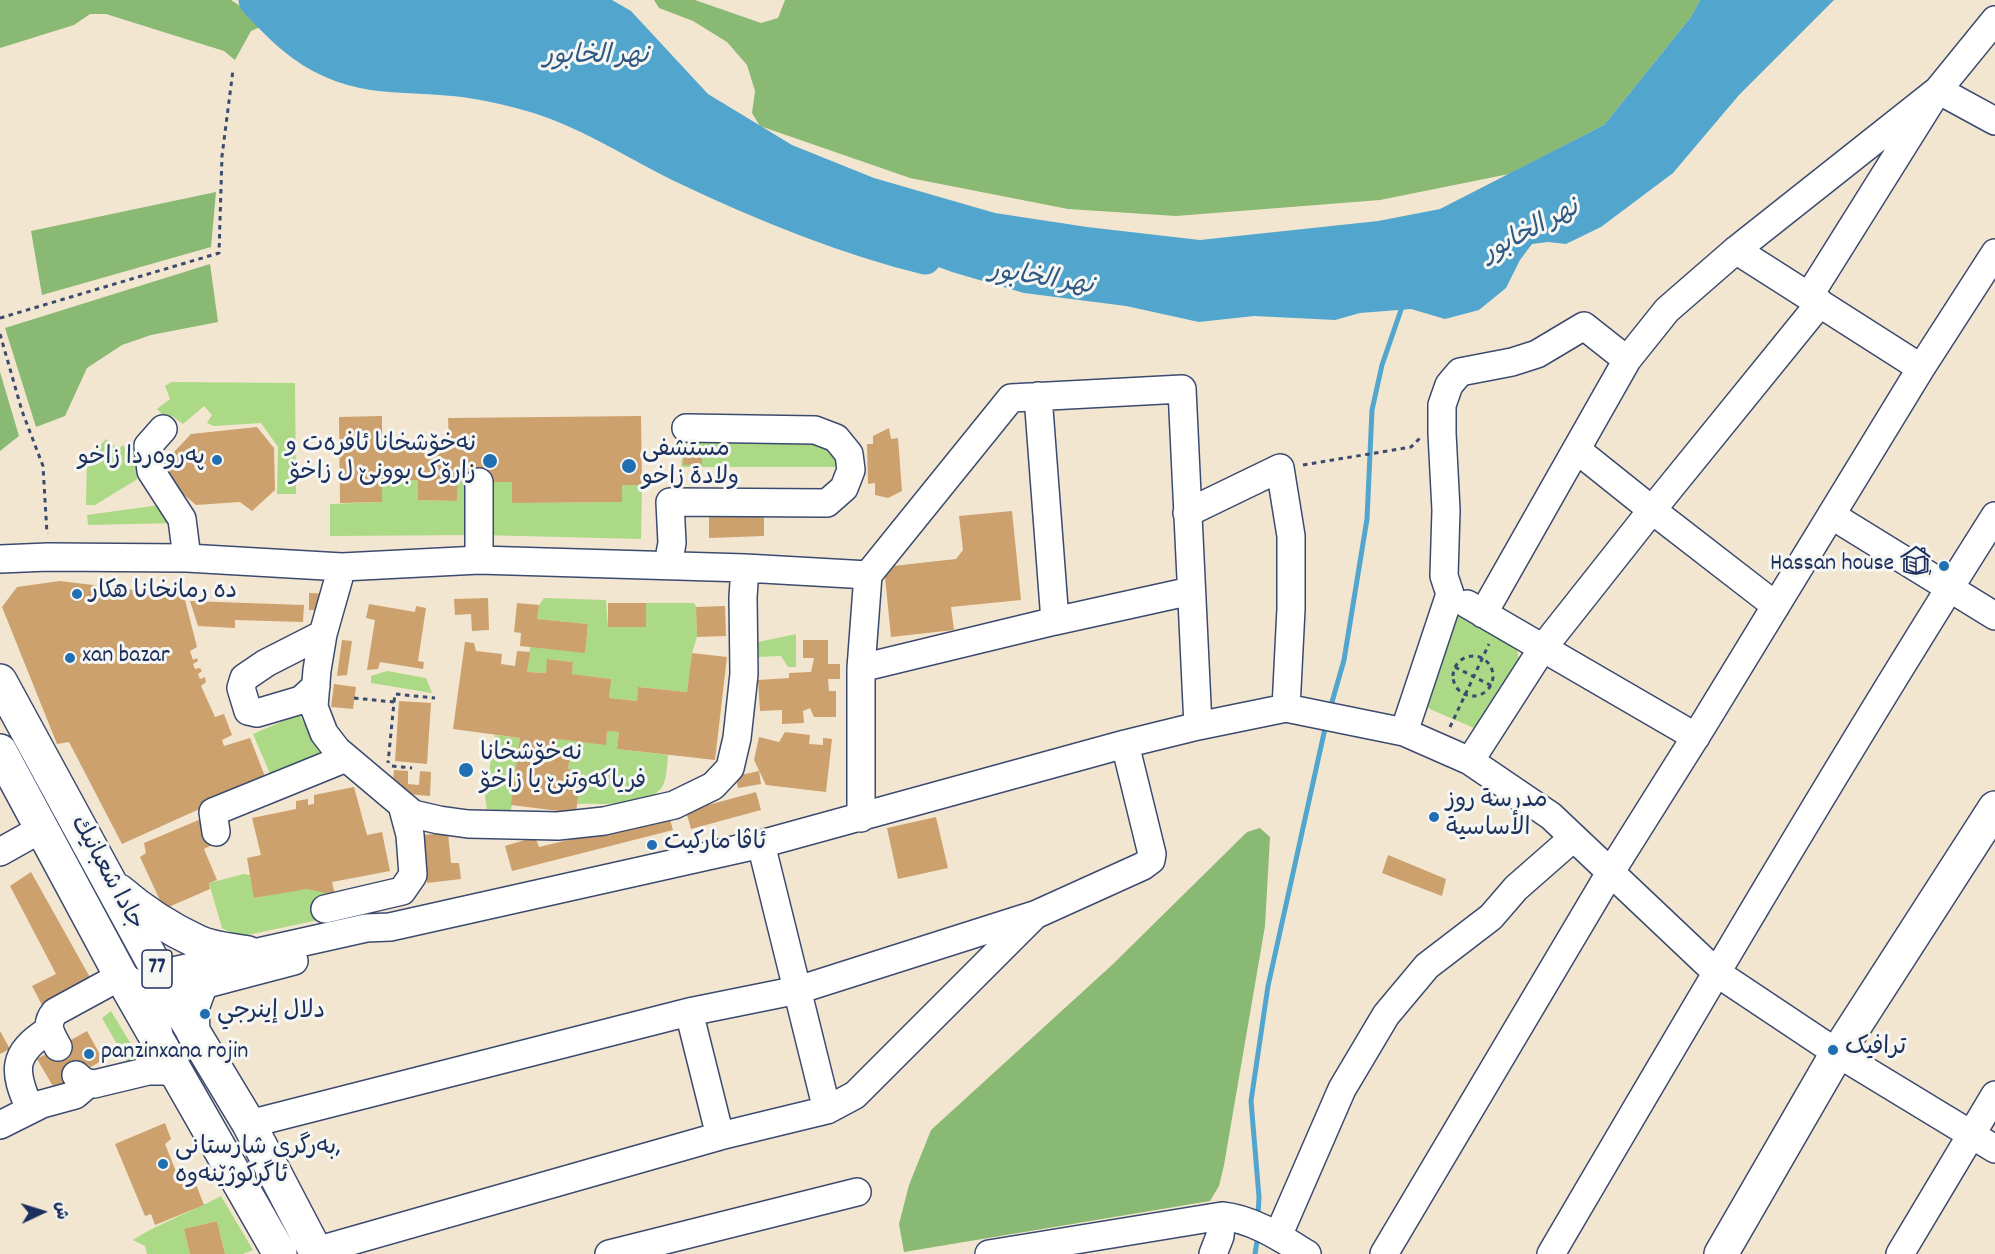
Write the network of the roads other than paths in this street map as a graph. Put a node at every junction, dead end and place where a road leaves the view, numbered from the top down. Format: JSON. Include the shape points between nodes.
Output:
{"nodes":[{"id":1,"x":1995,"y":21,"type":"edge"},
{"id":2,"x":1938,"y":90,"type":"junction"},
{"id":3,"x":1995,"y":120,"type":"edge"},
{"id":4,"x":1736,"y":250,"type":"junction"},
{"id":5,"x":1995,"y":253,"type":"edge"},
{"id":6,"x":1814,"y":300,"type":"junction"},
{"id":7,"x":1627,"y":360,"type":"junction"},
{"id":8,"x":1921,"y":368,"type":"junction"},
{"id":9,"x":1038,"y":396,"type":"junction"},
{"id":10,"x":686,"y":428,"type":"dead end"},
{"id":11,"x":163,"y":429,"type":"dead end"},
{"id":12,"x":1577,"y":450,"type":"junction"},
{"id":13,"x":479,"y":482,"type":"dead end"},
{"id":14,"x":1652,"y":510,"type":"junction"},
{"id":15,"x":1188,"y":513,"type":"junction"},
{"id":16,"x":1831,"y":515,"type":"junction"},
{"id":17,"x":1995,"y":516,"type":"edge"},
{"id":18,"x":187,"y":558,"type":"junction"},
{"id":19,"x":479,"y":560,"type":"junction"},
{"id":20,"x":1,"y":561,"type":"edge"},
{"id":21,"x":668,"y":566,"type":"junction"},
{"id":22,"x":342,"y":567,"type":"junction"},
{"id":23,"x":745,"y":568,"type":"junction"},
{"id":24,"x":868,"y":575,"type":"junction"},
{"id":25,"x":1949,"y":588,"type":"junction"},
{"id":26,"x":1191,"y":591,"type":"junction"},
{"id":27,"x":1450,"y":594,"type":"junction"},
{"id":28,"x":1776,"y":606,"type":"junction"},
{"id":29,"x":1995,"y":616,"type":"edge"},
{"id":30,"x":1491,"y":619,"type":"junction"},
{"id":31,"x":1055,"y":621,"type":"junction"},
{"id":32,"x":323,"y":634,"type":"junction"},
{"id":33,"x":1542,"y":650,"type":"junction"},
{"id":34,"x":861,"y":669,"type":"junction"},
{"id":35,"x":0,"y":681,"type":"edge"},
{"id":36,"x":316,"y":686,"type":"junction"},
{"id":37,"x":1286,"y":708,"type":"junction"},
{"id":38,"x":1198,"y":726,"type":"junction"},
{"id":39,"x":1396,"y":730,"type":"junction"},
{"id":40,"x":1696,"y":736,"type":"junction"},
{"id":41,"x":1125,"y":744,"type":"junction"},
{"id":42,"x":0,"y":751,"type":"edge"},
{"id":43,"x":346,"y":758,"type":"junction"},
{"id":44,"x":1470,"y":761,"type":"junction"},
{"id":45,"x":402,"y":805,"type":"junction"},
{"id":46,"x":1995,"y":808,"type":"edge"},
{"id":47,"x":861,"y":818,"type":"junction"},
{"id":48,"x":41,"y":829,"type":"junction"},
{"id":49,"x":216,"y":832,"type":"dead end"},
{"id":50,"x":1573,"y":838,"type":"junction"},
{"id":51,"x":761,"y":844,"type":"junction"},
{"id":52,"x":0,"y":852,"type":"edge"},
{"id":53,"x":1610,"y":873,"type":"junction"},
{"id":54,"x":109,"y":882,"type":"junction"},
{"id":55,"x":325,"y":909,"type":"dead end"},
{"id":56,"x":1037,"y":914,"type":"junction"},
{"id":57,"x":390,"y":927,"type":"junction"},
{"id":58,"x":248,"y":953,"type":"junction"},
{"id":59,"x":1717,"y":972,"type":"junction"},
{"id":60,"x":121,"y":976,"type":"junction"},
{"id":61,"x":171,"y":986,"type":"junction"},
{"id":62,"x":798,"y":990,"type":"junction"},
{"id":63,"x":688,"y":1012,"type":"junction"},
{"id":64,"x":1837,"y":1053,"type":"junction"},
{"id":65,"x":168,"y":1057,"type":"junction"},
{"id":66,"x":1995,"y":1095,"type":"edge"},
{"id":67,"x":30,"y":1109,"type":"junction"},
{"id":68,"x":827,"y":1110,"type":"junction"},
{"id":69,"x":249,"y":1124,"type":"junction"},
{"id":70,"x":0,"y":1125,"type":"edge"},
{"id":71,"x":1971,"y":1134,"type":"junction"},
{"id":72,"x":720,"y":1137,"type":"junction"},
{"id":73,"x":1995,"y":1149,"type":"edge"},
{"id":74,"x":857,"y":1192,"type":"dead end"},
{"id":75,"x":1228,"y":1216,"type":"junction"},
{"id":76,"x":1276,"y":1235,"type":"junction"},
{"id":77,"x":317,"y":1253,"type":"edge"},
{"id":78,"x":280,"y":1254,"type":"edge"},
{"id":79,"x":609,"y":1254,"type":"edge"},
{"id":80,"x":989,"y":1254,"type":"edge"},
{"id":81,"x":1213,"y":1254,"type":"edge"},
{"id":82,"x":1306,"y":1254,"type":"edge"},
{"id":83,"x":1384,"y":1254,"type":"edge"},
{"id":84,"x":1551,"y":1254,"type":"edge"},
{"id":85,"x":1721,"y":1254,"type":"edge"},
{"id":86,"x":1900,"y":1254,"type":"edge"}],
"edges":[{"from":1,"to":2,"type":"street"},
{"from":2,"to":3,"type":"street"},
{"from":2,"to":4,"type":"street"},
{"from":2,"to":6,"type":"street"},
{"from":4,"to":6,"type":"street"},
{"from":4,"to":7,"type":"street","via":[[1667,310]]},
{"from":5,"to":8,"type":"street"},
{"from":6,"to":8,"type":"street"},
{"from":6,"to":14,"type":"street"},
{"from":7,"to":12,"type":"street"},
{"from":7,"to":27,"type":"street","via":[[1584,326],[1537,354],[1460,372],[1449,386],[1442,405],[1442,433],[1444,576]]},
{"from":8,"to":16,"type":"street"},
{"from":9,"to":15,"type":"street","via":[[1182,389]]},
{"from":9,"to":24,"type":"street","via":[[1011,398]]},
{"from":9,"to":31,"type":"street"},
{"from":10,"to":21,"type":"street","via":[[815,430],[836,438],[849,454],[851,470],[844,488],[827,503],[670,502],[672,543]]},
{"from":11,"to":18,"type":"street","via":[[148,446],[151,471],[182,519]]},
{"from":12,"to":14,"type":"street"},
{"from":12,"to":30,"type":"street"},
{"from":13,"to":19,"type":"street"},
{"from":14,"to":28,"type":"street"},
{"from":14,"to":33,"type":"street"},
{"from":15,"to":26,"type":"street"},
{"from":15,"to":37,"type":"street","via":[[1280,468],[1291,536]]},
{"from":16,"to":25,"type":"street"},
{"from":16,"to":28,"type":"street"},
{"from":17,"to":25,"type":"street"},
{"from":18,"to":20,"type":"street","via":[[48,557]]},
{"from":18,"to":22,"type":"street"},
{"from":19,"to":21,"type":"street"},
{"from":19,"to":22,"type":"street"},
{"from":21,"to":23,"type":"street"},
{"from":22,"to":32,"type":"street"},
{"from":23,"to":24,"type":"street"},
{"from":23,"to":45,"type":"street","via":[[744,674],[737,738],[730,768],[713,786],[674,804],[578,825],[513,826],[439,820],[413,814]]},
{"from":24,"to":34,"type":"street"},
{"from":25,"to":29,"type":"street"},
{"from":25,"to":59,"type":"street"},
{"from":26,"to":31,"type":"street"},
{"from":26,"to":38,"type":"street"},
{"from":27,"to":30,"type":"street"},
{"from":27,"to":39,"type":"street"},
{"from":28,"to":40,"type":"street"},
{"from":30,"to":33,"type":"street"},
{"from":31,"to":34,"type":"street"},
{"from":32,"to":36,"type":"street"},
{"from":32,"to":36,"type":"street","via":[[266,663],[244,678],[241,688],[248,711],[256,713],[301,700]]},
{"from":33,"to":40,"type":"street"},
{"from":33,"to":44,"type":"street","via":[[1501,691]]},
{"from":34,"to":47,"type":"street"},
{"from":35,"to":54,"type":"main road","name":"جادا شعبانيك","number":"77"},
{"from":36,"to":43,"type":"street","via":[[314,707],[324,733]]},
{"from":37,"to":38,"type":"street"},
{"from":37,"to":39,"type":"street"},
{"from":38,"to":41,"type":"street"},
{"from":39,"to":44,"type":"street"},
{"from":40,"to":53,"type":"street"},
{"from":41,"to":47,"type":"street"},
{"from":41,"to":56,"type":"street","via":[[1151,860]]},
{"from":42,"to":48,"type":"main road","name":"جادا شعبانيك","number":"77"},
{"from":43,"to":45,"type":"street"},
{"from":43,"to":49,"type":"street","via":[[213,812]]},
{"from":44,"to":50,"type":"street","via":[[1551,816]]},
{"from":45,"to":55,"type":"street","via":[[410,835],[413,875],[402,891]]},
{"from":46,"to":64,"type":"main road"},
{"from":47,"to":51,"type":"street"},
{"from":48,"to":52,"type":"street"},
{"from":48,"to":60,"type":"main road","name":"جادا شعبانيك","number":"77"},
{"from":50,"to":53,"type":"street"},
{"from":50,"to":76,"type":"street","via":[[1516,888],[1491,917],[1427,966],[1386,1015],[1342,1089]]},
{"from":51,"to":57,"type":"street"},
{"from":51,"to":62,"type":"street"},
{"from":53,"to":59,"type":"street"},
{"from":53,"to":83,"type":"street"},
{"from":54,"to":58,"type":"main road","via":[[134,903],[199,943]]},
{"from":54,"to":61,"type":"main road","name":"جادا شعبانيك","number":"77"},
{"from":56,"to":62,"type":"street"},
{"from":56,"to":68,"type":"street","via":[[855,1095]]},
{"from":57,"to":58,"type":"street","via":[[366,928]]},
{"from":57,"to":61,"type":"street","via":[[369,941]]},
{"from":58,"to":61,"type":"street"},
{"from":59,"to":64,"type":"street"},
{"from":59,"to":84,"type":"street"},
{"from":60,"to":61,"type":"street"},
{"from":60,"to":65,"type":"main road","name":"جادا شعبانيك","number":"77"},
{"from":60,"to":67,"type":"street","via":[[55,1012],[49,1023],[54,1038],[29,1045],[22,1054],[18,1076]]},
{"from":61,"to":65,"type":"street"},
{"from":61,"to":69,"type":"main road","name":"جادا شعبانيك","number":"77","via":[[193,1032]]},
{"from":62,"to":63,"type":"street"},
{"from":62,"to":68,"type":"street"},
{"from":63,"to":69,"type":"street"},
{"from":63,"to":72,"type":"street"},
{"from":64,"to":71,"type":"street"},
{"from":64,"to":85,"type":"main road"},
{"from":65,"to":67,"type":"street","via":[[148,1071],[82,1079],[80,1093]]},
{"from":65,"to":78,"type":"main road","name":"جادا شعبانيك","number":"77"},
{"from":66,"to":71,"type":"street"},
{"from":67,"to":70,"type":"street"},
{"from":68,"to":72,"type":"street"},
{"from":69,"to":77,"type":"main road","name":"جادا شعبانيك","number":"77"},
{"from":71,"to":73,"type":"street"},
{"from":71,"to":86,"type":"street"},
{"from":72,"to":77,"type":"street"},
{"from":74,"to":79,"type":"street"},
{"from":75,"to":76,"type":"street"},
{"from":75,"to":80,"type":"street"},
{"from":75,"to":81,"type":"street"},
{"from":76,"to":82,"type":"street"}]}
